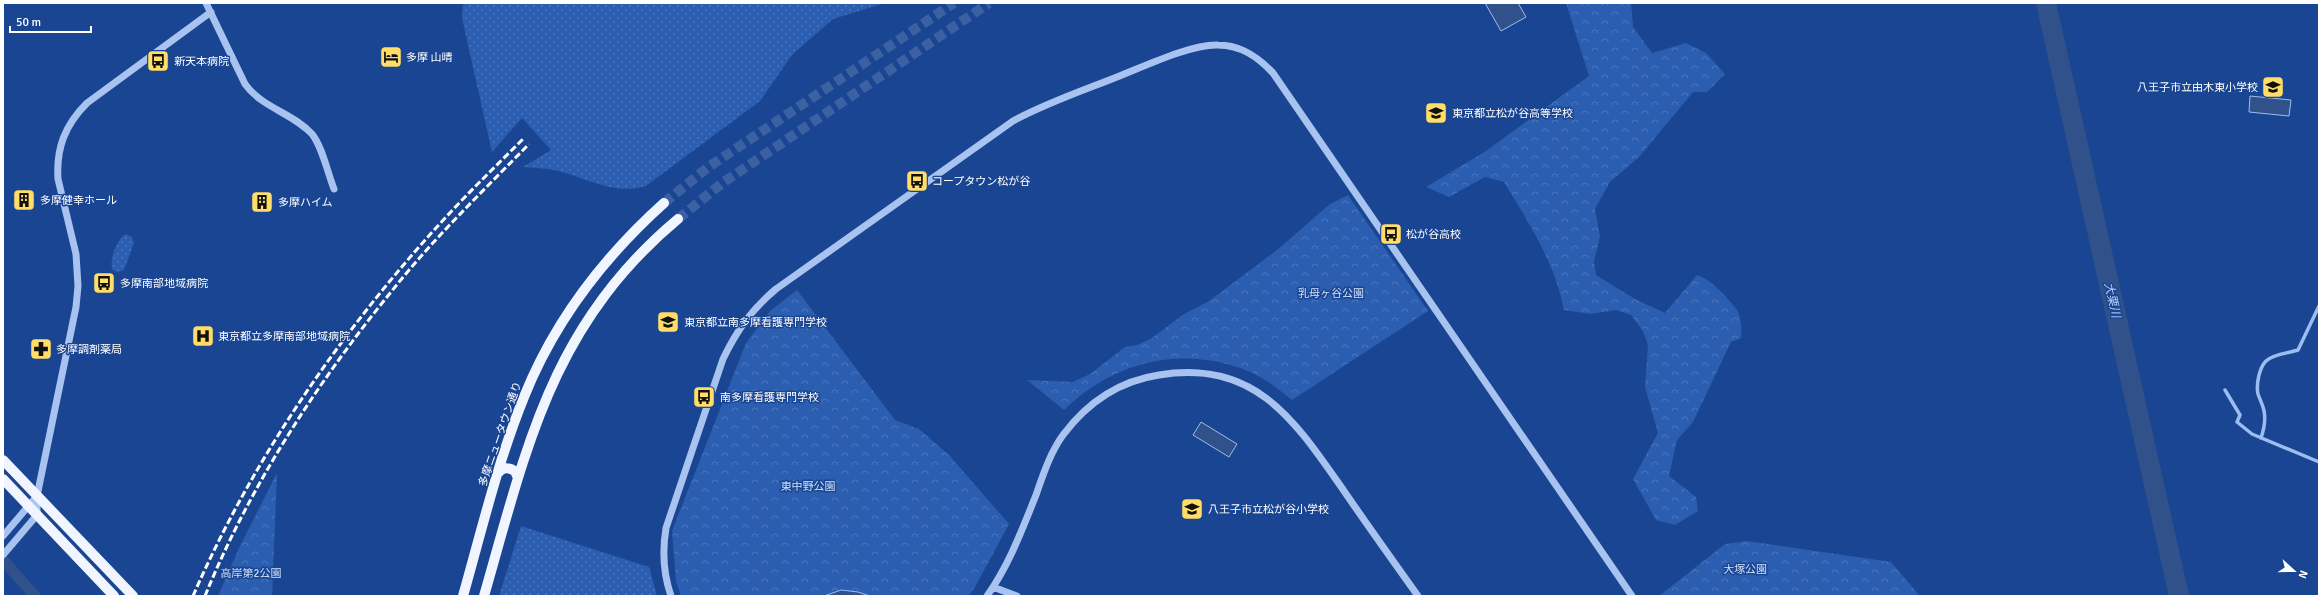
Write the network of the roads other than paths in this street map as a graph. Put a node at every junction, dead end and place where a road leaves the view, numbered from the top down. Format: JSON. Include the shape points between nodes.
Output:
{"nodes":[{"id":1,"x":206,"y":3,"type":"edge"},
{"id":2,"x":211,"y":12,"type":"junction"},
{"id":3,"x":334,"y":189,"type":"dead end"},
{"id":4,"x":664,"y":203,"type":"tunnel mouth"},
{"id":5,"x":678,"y":219,"type":"tunnel mouth"},
{"id":6,"x":3,"y":460,"type":"edge"},
{"id":7,"x":498,"y":473,"type":"junction"},
{"id":8,"x":518,"y":478,"type":"junction"},
{"id":9,"x":3,"y":479,"type":"edge"},
{"id":10,"x":37,"y":496,"type":"junction"},
{"id":11,"x":28,"y":506,"type":"junction"},
{"id":12,"x":37,"y":515,"type":"junction"},
{"id":13,"x":3,"y":536,"type":"edge"},
{"id":14,"x":5,"y":553,"type":"edge"},
{"id":15,"x":993,"y":587,"type":"junction"},
{"id":16,"x":114,"y":596,"type":"edge"},
{"id":17,"x":133,"y":596,"type":"edge"},
{"id":18,"x":463,"y":596,"type":"edge"},
{"id":19,"x":484,"y":596,"type":"edge"},
{"id":20,"x":671,"y":596,"type":"edge"},
{"id":21,"x":987,"y":596,"type":"edge"},
{"id":22,"x":1017,"y":596,"type":"edge"},
{"id":23,"x":1418,"y":596,"type":"edge"},
{"id":24,"x":1632,"y":596,"type":"edge"}],
"edges":[{"from":1,"to":2,"type":"street"},
{"from":2,"to":3,"type":"street","via":[[252,94],[312,134]]},
{"from":2,"to":10,"type":"street","via":[[87,103],[76,114],[61,142],[57,166],[58,179],[76,254],[78,286],[76,307]]},
{"from":4,"to":7,"type":"main road","name":"多摩ニュータウン通り","via":[[616,250],[576,302],[552,339],[524,397]]},
{"from":5,"to":8,"type":"main road","via":[[632,262],[590,314],[568,350],[548,391]]},
{"from":6,"to":10,"type":"main road"},
{"from":7,"to":8,"type":"main road","via":[[502,469],[511,468],[515,470]]},
{"from":7,"to":18,"type":"main road","name":"多摩ニュータウン通り"},
{"from":8,"to":19,"type":"main road"},
{"from":9,"to":11,"type":"main road"},
{"from":10,"to":11,"type":"street"},
{"from":10,"to":12,"type":"street"},
{"from":10,"to":17,"type":"main road"},
{"from":11,"to":12,"type":"main road"},
{"from":11,"to":13,"type":"street"},
{"from":12,"to":14,"type":"street"},
{"from":12,"to":16,"type":"main road"},
{"from":15,"to":21,"type":"street"},
{"from":15,"to":22,"type":"street"},
{"from":15,"to":23,"type":"street","via":[[1021,531],[1048,464],[1063,436],[1075,422],[1087,409],[1114,389],[1146,377],[1181,372],[1202,373],[1241,384],[1257,391],[1283,411],[1306,438]]},
{"from":20,"to":24,"type":"street","via":[[663,567],[666,528],[723,359],[735,333],[755,308],[776,289],[1012,121],[1053,101],[1157,62],[1202,47],[1217,45],[1231,46],[1250,53],[1273,73]]}]}
